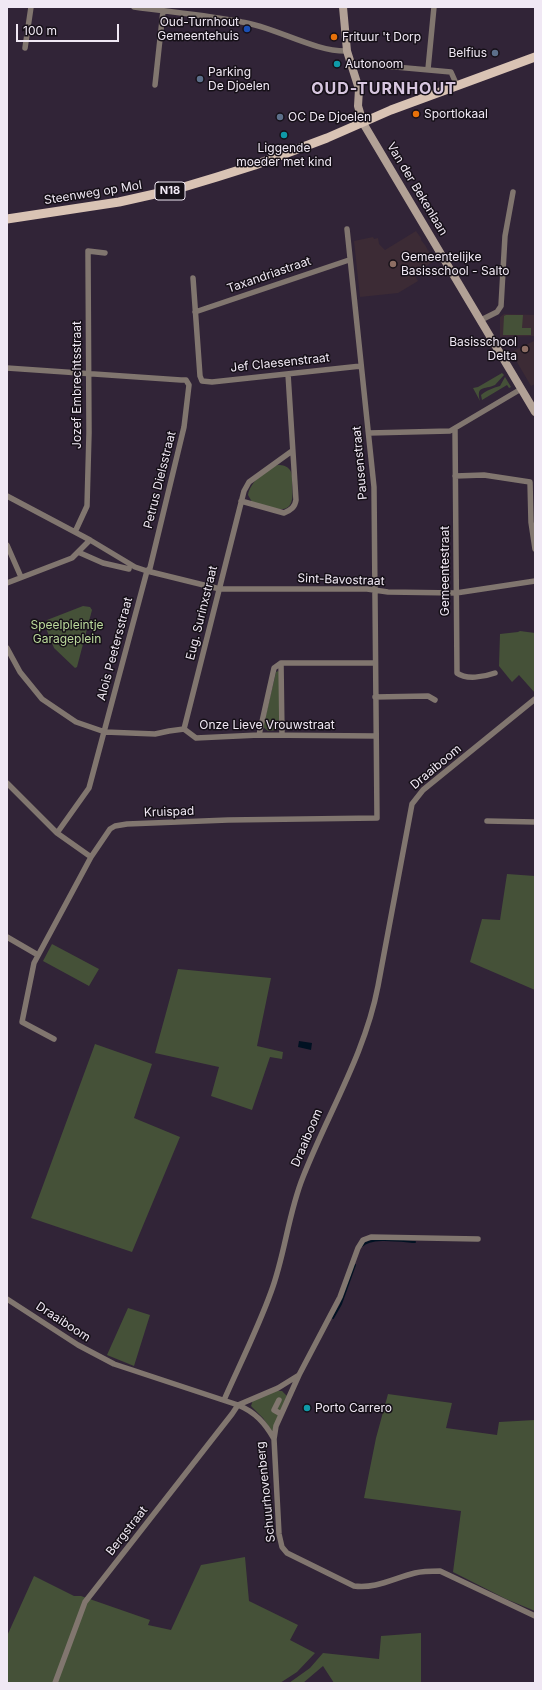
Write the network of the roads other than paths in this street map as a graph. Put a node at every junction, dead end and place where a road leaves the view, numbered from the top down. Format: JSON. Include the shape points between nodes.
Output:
{"nodes":[{"id":1,"x":31,"y":7,"type":"edge"},
{"id":2,"x":134,"y":7,"type":"edge"},
{"id":3,"x":343,"y":7,"type":"edge"},
{"id":4,"x":434,"y":7,"type":"edge"},
{"id":5,"x":163,"y":11,"type":"junction"},
{"id":6,"x":25,"y":48,"type":"dead end"},
{"id":7,"x":347,"y":51,"type":"junction"},
{"id":8,"x":535,"y":56,"type":"edge"},
{"id":9,"x":351,"y":63,"type":"junction"},
{"id":10,"x":428,"y":69,"type":"junction"},
{"id":11,"x":456,"y":83,"type":"junction"},
{"id":12,"x":154,"y":85,"type":"dead end"},
{"id":13,"x":363,"y":123,"type":"junction"},
{"id":14,"x":513,"y":192,"type":"dead end"},
{"id":15,"x":7,"y":219,"type":"edge"},
{"id":16,"x":347,"y":230,"type":"dead end"},
{"id":17,"x":104,"y":253,"type":"dead end"},
{"id":18,"x":349,"y":260,"type":"junction"},
{"id":19,"x":193,"y":278,"type":"dead end"},
{"id":20,"x":196,"y":312,"type":"junction"},
{"id":21,"x":481,"y":320,"type":"junction"},
{"id":22,"x":361,"y":366,"type":"junction"},
{"id":23,"x":7,"y":368,"type":"edge"},
{"id":24,"x":88,"y":373,"type":"junction"},
{"id":25,"x":288,"y":374,"type":"junction"},
{"id":26,"x":521,"y":389,"type":"junction"},
{"id":27,"x":535,"y":412,"type":"edge"},
{"id":28,"x":455,"y":430,"type":"junction"},
{"id":29,"x":370,"y":433,"type":"junction"},
{"id":30,"x":292,"y":451,"type":"junction"},
{"id":31,"x":455,"y":476,"type":"junction"},
{"id":32,"x":7,"y":496,"type":"edge"},
{"id":33,"x":242,"y":502,"type":"junction"},
{"id":34,"x":75,"y":532,"type":"junction"},
{"id":35,"x":90,"y":540,"type":"junction"},
{"id":36,"x":7,"y":545,"type":"edge"},
{"id":37,"x":535,"y":549,"type":"edge"},
{"id":38,"x":78,"y":552,"type":"junction"},
{"id":39,"x":129,"y":570,"type":"dead end"},
{"id":40,"x":147,"y":571,"type":"junction"},
{"id":41,"x":21,"y":577,"type":"junction"},
{"id":42,"x":535,"y":581,"type":"edge"},
{"id":43,"x":7,"y":583,"type":"edge"},
{"id":44,"x":220,"y":589,"type":"junction"},
{"id":45,"x":375,"y":591,"type":"junction"},
{"id":46,"x":456,"y":593,"type":"junction"},
{"id":47,"x":7,"y":648,"type":"edge"},
{"id":48,"x":375,"y":662,"type":"junction"},
{"id":49,"x":281,"y":663,"type":"junction"},
{"id":50,"x":495,"y":673,"type":"dead end"},
{"id":51,"x":375,"y":697,"type":"junction"},
{"id":52,"x":535,"y":699,"type":"edge"},
{"id":53,"x":436,"y":700,"type":"dead end"},
{"id":54,"x":184,"y":729,"type":"junction"},
{"id":55,"x":105,"y":732,"type":"junction"},
{"id":56,"x":259,"y":735,"type":"junction"},
{"id":57,"x":282,"y":735,"type":"junction"},
{"id":58,"x":375,"y":736,"type":"junction"},
{"id":59,"x":7,"y":784,"type":"edge"},
{"id":60,"x":377,"y":818,"type":"joint"},
{"id":61,"x":487,"y":821,"type":"dead end"},
{"id":62,"x":535,"y":822,"type":"edge"},
{"id":63,"x":57,"y":833,"type":"junction"},
{"id":64,"x":91,"y":857,"type":"junction"},
{"id":65,"x":7,"y":937,"type":"edge"},
{"id":66,"x":38,"y":955,"type":"junction"},
{"id":67,"x":54,"y":1039,"type":"dead end"},
{"id":68,"x":478,"y":1239,"type":"dead end"},
{"id":69,"x":7,"y":1299,"type":"edge"},
{"id":70,"x":299,"y":1374,"type":"junction"},
{"id":71,"x":224,"y":1400,"type":"junction"},
{"id":72,"x":279,"y":1400,"type":"dead end"},
{"id":73,"x":238,"y":1405,"type":"junction"},
{"id":74,"x":281,"y":1414,"type":"junction"},
{"id":75,"x":274,"y":1438,"type":"junction"},
{"id":76,"x":535,"y":1616,"type":"edge"},
{"id":77,"x":55,"y":1683,"type":"edge"}],
"edges":[{"from":1,"to":6,"type":"street"},
{"from":2,"to":5,"type":"street"},
{"from":3,"to":7,"type":"street","name":"Van der Bekenlaan"},
{"from":4,"to":10,"type":"street"},
{"from":5,"to":7,"type":"street","via":[[243,22],[323,48]]},
{"from":5,"to":12,"type":"street"},
{"from":7,"to":9,"type":"street","name":"Van der Bekenlaan"},
{"from":8,"to":11,"type":"main road","number":"N18"},
{"from":9,"to":10,"type":"street"},
{"from":9,"to":13,"type":"street","name":"Van der Bekenlaan","via":[[359,89],[358,106]]},
{"from":10,"to":11,"type":"street","via":[[451,72]]},
{"from":11,"to":13,"type":"main road","number":"N18"},
{"from":13,"to":15,"type":"main road","name":"Steenweg op Mol","number":"N18","via":[[255,165],[177,189],[119,202]]},
{"from":13,"to":21,"type":"street","name":"Van der Bekenlaan"},
{"from":14,"to":21,"type":"street","via":[[505,236],[501,306],[497,312]]},
{"from":16,"to":18,"type":"street","name":"Pausenstraat"},
{"from":17,"to":24,"type":"street","name":"Jozef Embrechtsstraat","via":[[88,251]]},
{"from":18,"to":20,"type":"street","name":"Taxandriastraat"},
{"from":18,"to":22,"type":"street","name":"Pausenstraat"},
{"from":19,"to":20,"type":"street"},
{"from":20,"to":25,"type":"street","name":"Jef Claesenstraat","via":[[202,381]]},
{"from":21,"to":26,"type":"street","name":"Van der Bekenlaan"},
{"from":22,"to":25,"type":"street","name":"Jef Claesenstraat"},
{"from":22,"to":29,"type":"street","name":"Pausenstraat"},
{"from":23,"to":24,"type":"street"},
{"from":24,"to":34,"type":"street","name":"Jozef Embrechtsstraat","via":[[87,506]]},
{"from":24,"to":40,"type":"street","name":"Petrus Dielsstraat","via":[[186,380],[189,385],[184,427],[150,568]]},
{"from":25,"to":30,"type":"street"},
{"from":26,"to":27,"type":"street","name":"Van der Bekenlaan"},
{"from":26,"to":28,"type":"street"},
{"from":28,"to":29,"type":"street"},
{"from":28,"to":31,"type":"street","name":"Gemeentestraat"},
{"from":29,"to":45,"type":"street","name":"Pausenstraat","via":[[374,487]]},
{"from":30,"to":33,"type":"street","name":"Eug. Surinxstraat","via":[[249,482]]},
{"from":30,"to":33,"type":"street","via":[[296,500],[291,510],[284,513]]},
{"from":31,"to":37,"type":"street","via":[[484,475],[530,482]]},
{"from":31,"to":46,"type":"street","name":"Gemeentestraat"},
{"from":32,"to":34,"type":"street","name":"Sint-Bavostraat"},
{"from":33,"to":44,"type":"street","name":"Eug. Surinxstraat"},
{"from":34,"to":35,"type":"street","name":"Sint-Bavostraat"},
{"from":35,"to":38,"type":"street"},
{"from":35,"to":40,"type":"street","name":"Sint-Bavostraat","via":[[135,567]]},
{"from":36,"to":41,"type":"street"},
{"from":38,"to":39,"type":"street","via":[[103,563]]},
{"from":38,"to":41,"type":"street","via":[[68,559]]},
{"from":40,"to":44,"type":"street","name":"Sint-Bavostraat"},
{"from":40,"to":55,"type":"street","name":"Alois Peetersstraat"},
{"from":41,"to":43,"type":"street"},
{"from":42,"to":46,"type":"street","name":"Sint-Bavostraat"},
{"from":44,"to":45,"type":"street","name":"Sint-Bavostraat"},
{"from":44,"to":54,"type":"street","name":"Eug. Surinxstraat"},
{"from":45,"to":46,"type":"street","name":"Sint-Bavostraat"},
{"from":45,"to":48,"type":"street","name":"Pausenstraat"},
{"from":46,"to":50,"type":"street","name":"Gemeentestraat","via":[[456,673],[486,677]]},
{"from":47,"to":55,"type":"street","name":"Onze Lieve Vrouwstraat","via":[[20,672],[42,699],[76,722]]},
{"from":48,"to":49,"type":"street"},
{"from":48,"to":51,"type":"street","name":"Pausenstraat"},
{"from":49,"to":56,"type":"street","via":[[274,668]]},
{"from":49,"to":57,"type":"street"},
{"from":51,"to":53,"type":"street","via":[[428,696]]},
{"from":51,"to":58,"type":"street","name":"Pausenstraat"},
{"from":52,"to":71,"type":"street","name":"Draaiboom","via":[[424,790],[412,804],[368,1027],[300,1183],[271,1291]]},
{"from":54,"to":55,"type":"street","name":"Onze Lieve Vrouwstraat","via":[[155,734]]},
{"from":54,"to":56,"type":"street","name":"Onze Lieve Vrouwstraat","via":[[196,738]]},
{"from":55,"to":63,"type":"street","name":"Alois Peetersstraat","via":[[89,788]]},
{"from":56,"to":57,"type":"street","name":"Onze Lieve Vrouwstraat"},
{"from":57,"to":58,"type":"street","name":"Onze Lieve Vrouwstraat"},
{"from":58,"to":60,"type":"street","name":"Pausenstraat"},
{"from":59,"to":63,"type":"street"},
{"from":60,"to":64,"type":"street","name":"Kruispad","via":[[228,820],[115,826],[110,829]]},
{"from":61,"to":62,"type":"street"},
{"from":63,"to":64,"type":"street"},
{"from":64,"to":66,"type":"street","name":"Kruispad"},
{"from":65,"to":66,"type":"street"},
{"from":66,"to":67,"type":"street","name":"Kruispad","via":[[32,970],[22,1022]]},
{"from":68,"to":70,"type":"street","via":[[371,1237],[363,1240],[334,1310]]},
{"from":69,"to":71,"type":"street","name":"Draaiboom","via":[[78,1346],[114,1364]]},
{"from":70,"to":73,"type":"street","via":[[278,1388]]},
{"from":70,"to":74,"type":"street"},
{"from":71,"to":73,"type":"street","name":"Schuurhovenberg"},
{"from":72,"to":74,"type":"street","via":[[274,1410]]},
{"from":73,"to":75,"type":"street","name":"Schuurhovenberg","via":[[256,1415]]},
{"from":73,"to":77,"type":"street","name":"Bergstraat","via":[[85,1602]]},
{"from":74,"to":75,"type":"street"},
{"from":75,"to":76,"type":"street","name":"Schuurhovenberg","via":[[279,1534],[282,1548],[287,1553],[354,1586],[371,1587],[415,1573],[440,1571]]}]}
